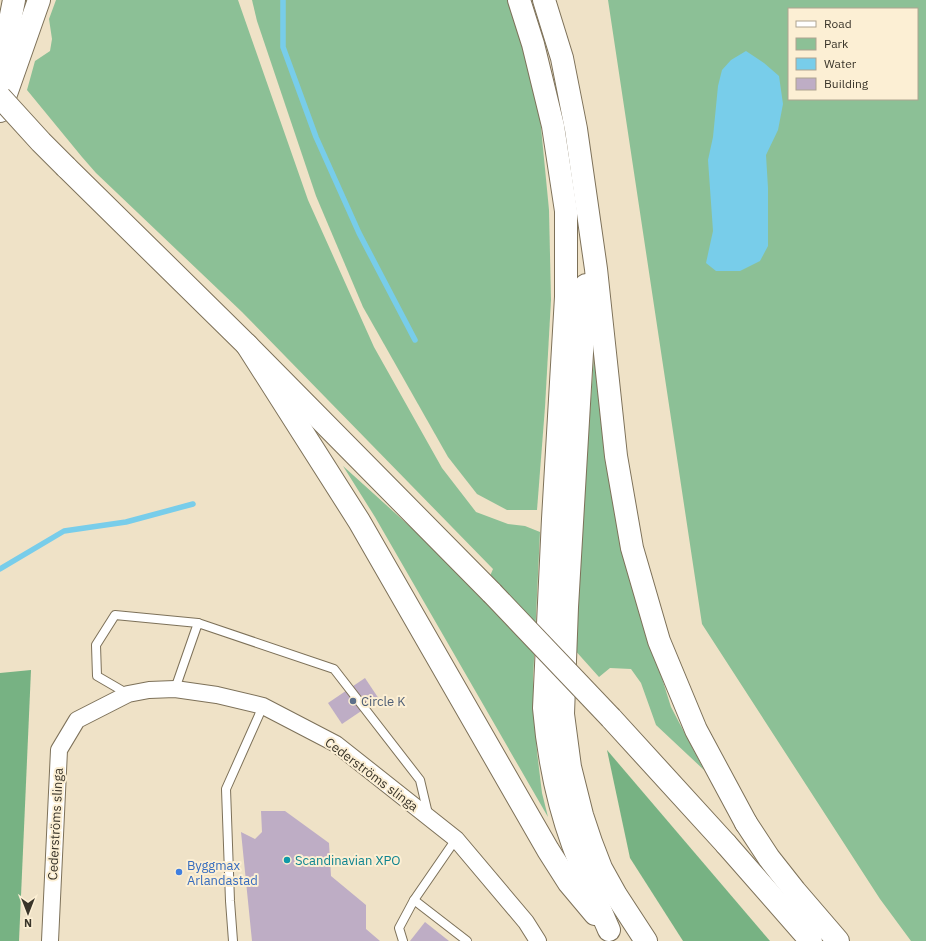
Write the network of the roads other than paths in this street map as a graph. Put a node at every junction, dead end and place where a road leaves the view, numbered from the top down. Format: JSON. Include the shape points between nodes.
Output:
{"nodes":[{"id":1,"x":14,"y":0,"type":"edge"},
{"id":2,"x":39,"y":0,"type":"edge"},
{"id":3,"x":519,"y":0,"type":"edge"},
{"id":4,"x":544,"y":0,"type":"edge"},
{"id":5,"x":0,"y":71,"type":"edge"},
{"id":6,"x":0,"y":97,"type":"edge"},
{"id":7,"x":0,"y":111,"type":"edge"},
{"id":8,"x":586,"y":199,"type":"junction"},
{"id":9,"x":247,"y":345,"type":"junction"},
{"id":10,"x":198,"y":623,"type":"junction"},
{"id":11,"x":175,"y":689,"type":"junction"},
{"id":12,"x":128,"y":694,"type":"junction"},
{"id":13,"x":263,"y":706,"type":"junction"},
{"id":14,"x":428,"y":817,"type":"junction"},
{"id":15,"x":456,"y":839,"type":"junction"},
{"id":16,"x":414,"y":900,"type":"junction"},
{"id":17,"x":613,"y":936,"type":"edge"},
{"id":18,"x":50,"y":941,"type":"edge"},
{"id":19,"x":233,"y":941,"type":"edge"},
{"id":20,"x":403,"y":941,"type":"edge"},
{"id":21,"x":467,"y":941,"type":"edge"},
{"id":22,"x":538,"y":941,"type":"edge"},
{"id":23,"x":646,"y":941,"type":"edge"},
{"id":24,"x":811,"y":941,"type":"edge"},
{"id":25,"x":838,"y":941,"type":"edge"}],
"edges":[{"from":1,"to":5,"type":"main road"},
{"from":2,"to":7,"type":"main road"},
{"from":3,"to":17,"type":"main road","via":[[533,44],[553,126],[566,211],[566,297],[544,708],[547,738],[554,780],[565,821]]},
{"from":4,"to":8,"type":"main road","via":[[562,58]]},
{"from":6,"to":9,"type":"main road","bridge":true,"via":[[41,142]]},
{"from":8,"to":23,"type":"main road","via":[[586,306],[567,607],[563,714],[570,767],[591,842],[601,868]]},
{"from":8,"to":25,"type":"main road","via":[[616,456],[632,548],[662,648],[696,730],[746,824],[795,891]]},
{"from":9,"to":17,"type":"main road","via":[[359,521],[548,850],[569,883]]},
{"from":9,"to":24,"type":"main road","bridge":true,"via":[[492,592],[611,718]]},
{"from":10,"to":11,"type":"lane"},
{"from":10,"to":12,"type":"lane","via":[[115,614],[96,645],[97,676]]},
{"from":10,"to":14,"type":"lane","via":[[334,669],[420,780]]},
{"from":11,"to":12,"type":"street","name":"Cederströms slinga"},
{"from":11,"to":13,"type":"street","name":"Cederströms slinga","via":[[218,695]]},
{"from":12,"to":18,"type":"street","name":"Cederströms slinga","via":[[77,720],[59,750]]},
{"from":13,"to":14,"type":"street","name":"Cederströms slinga","via":[[336,744]]},
{"from":13,"to":19,"type":"lane","via":[[226,789]]},
{"from":14,"to":15,"type":"street","name":"Cederströms slinga"},
{"from":15,"to":16,"type":"lane"},
{"from":15,"to":22,"type":"street","name":"Cederströms slinga","via":[[526,922]]},
{"from":16,"to":20,"type":"lane","via":[[399,928]]},
{"from":16,"to":21,"type":"lane"}]}
